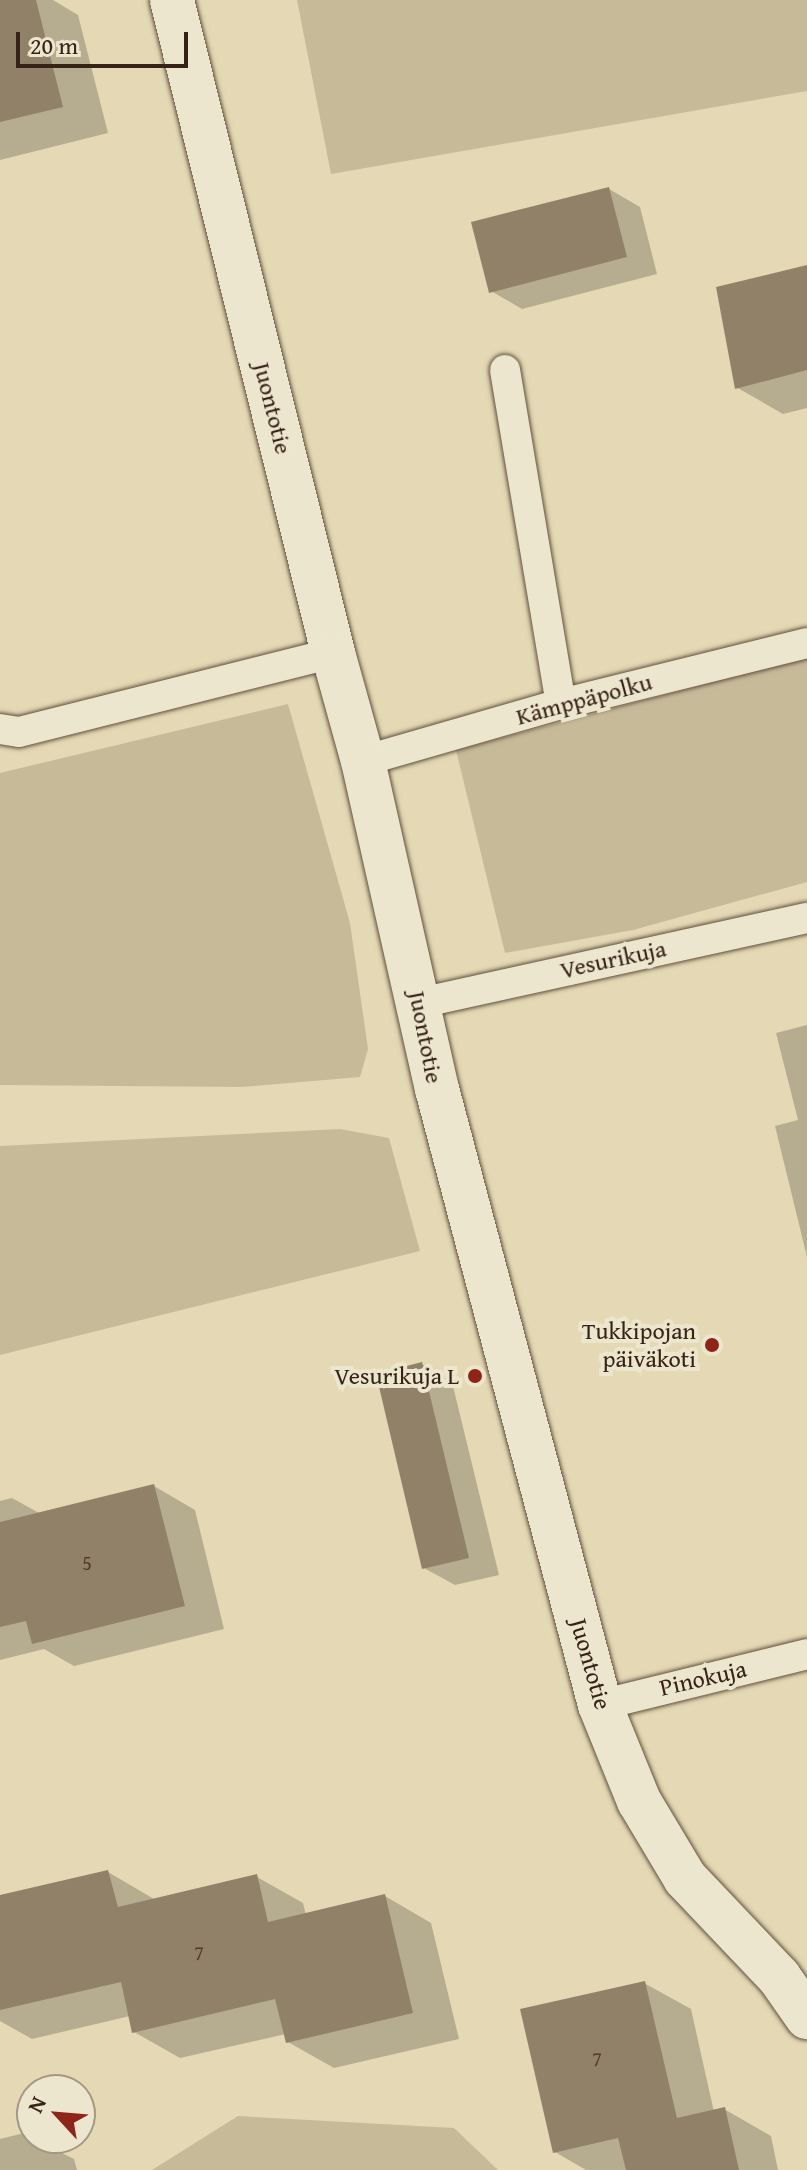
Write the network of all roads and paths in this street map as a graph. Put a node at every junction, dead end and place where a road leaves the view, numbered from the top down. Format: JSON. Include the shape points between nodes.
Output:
{"nodes":[{"id":1,"x":172,"y":0,"type":"edge"},
{"id":2,"x":505,"y":370,"type":"dead end"},
{"id":3,"x":807,"y":643,"type":"edge"},
{"id":4,"x":333,"y":653,"type":"junction"},
{"id":5,"x":561,"y":704,"type":"junction"},
{"id":6,"x":0,"y":729,"type":"edge"},
{"id":7,"x":363,"y":761,"type":"junction"},
{"id":8,"x":807,"y":918,"type":"edge"},
{"id":9,"x":420,"y":1003,"type":"junction"},
{"id":10,"x":807,"y":1654,"type":"edge"},
{"id":11,"x":600,"y":1705,"type":"junction"},
{"id":12,"x":807,"y":2017,"type":"edge"}],
"edges":[{"from":1,"to":4,"type":"street","name":"Juontotie"},
{"from":2,"to":5,"type":"lane"},
{"from":3,"to":5,"type":"lane","name":"Kämppäpolku"},
{"from":4,"to":6,"type":"lane","via":[[19,732]]},
{"from":4,"to":7,"type":"street","name":"Juontotie"},
{"from":5,"to":7,"type":"lane","name":"Kämppäpolku"},
{"from":7,"to":9,"type":"street","name":"Juontotie"},
{"from":8,"to":9,"type":"lane","name":"Vesurikuja"},
{"from":9,"to":11,"type":"street","name":"Juontotie","via":[[437,1089]]},
{"from":10,"to":11,"type":"lane","name":"Pinokuja"},
{"from":11,"to":12,"type":"street","name":"Juontotie","via":[[639,1801],[685,1878],[779,1977]]}]}
